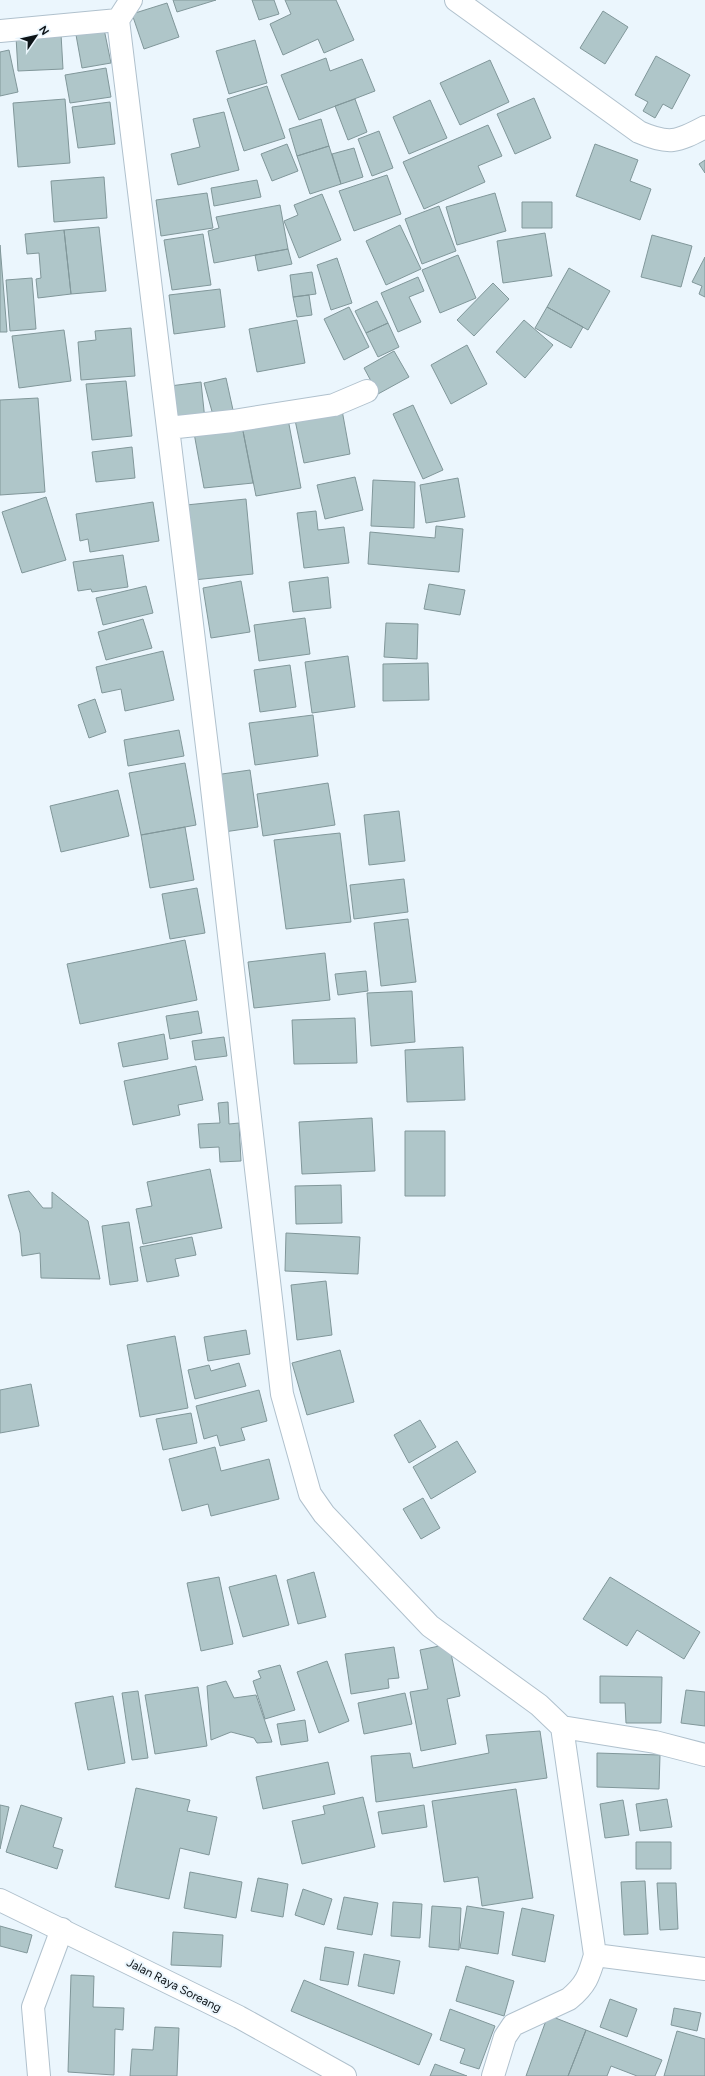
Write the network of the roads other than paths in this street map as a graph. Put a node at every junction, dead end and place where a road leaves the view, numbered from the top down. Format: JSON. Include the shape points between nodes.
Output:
{"nodes":[{"id":1,"x":132,"y":0,"type":"edge"},
{"id":2,"x":456,"y":0,"type":"edge"},
{"id":3,"x":118,"y":20,"type":"junction"},
{"id":4,"x":0,"y":31,"type":"edge"},
{"id":5,"x":705,"y":127,"type":"edge"},
{"id":6,"x":367,"y":391,"type":"dead end"},
{"id":7,"x":168,"y":428,"type":"junction"},
{"id":8,"x":562,"y":1727,"type":"junction"},
{"id":9,"x":705,"y":1755,"type":"edge"},
{"id":10,"x":0,"y":1900,"type":"edge"},
{"id":11,"x":62,"y":1929,"type":"junction"},
{"id":12,"x":595,"y":1955,"type":"junction"},
{"id":13,"x":705,"y":1969,"type":"edge"},
{"id":14,"x":39,"y":2076,"type":"edge"},
{"id":15,"x":345,"y":2076,"type":"edge"},
{"id":16,"x":493,"y":2076,"type":"edge"}],
"edges":[{"from":1,"to":3,"type":"street"},
{"from":2,"to":5,"type":"street","via":[[639,132],[670,142]]},
{"from":3,"to":4,"type":"street"},
{"from":3,"to":7,"type":"street"},
{"from":6,"to":7,"type":"street","via":[[334,405]]},
{"from":7,"to":8,"type":"street","via":[[282,1394],[310,1494],[324,1514],[430,1626],[539,1705]]},
{"from":8,"to":9,"type":"street","via":[[655,1742]]},
{"from":8,"to":12,"type":"street"},
{"from":10,"to":11,"type":"street","name":"Jalan Raya Soreang"},
{"from":11,"to":14,"type":"street","via":[[33,2007]]},
{"from":11,"to":15,"type":"street","name":"Jalan Raya Soreang","via":[[239,2018]]},
{"from":12,"to":13,"type":"street"},
{"from":12,"to":16,"type":"street","via":[[588,1980],[576,1993],[569,1999],[514,2025],[505,2037]]}]}
